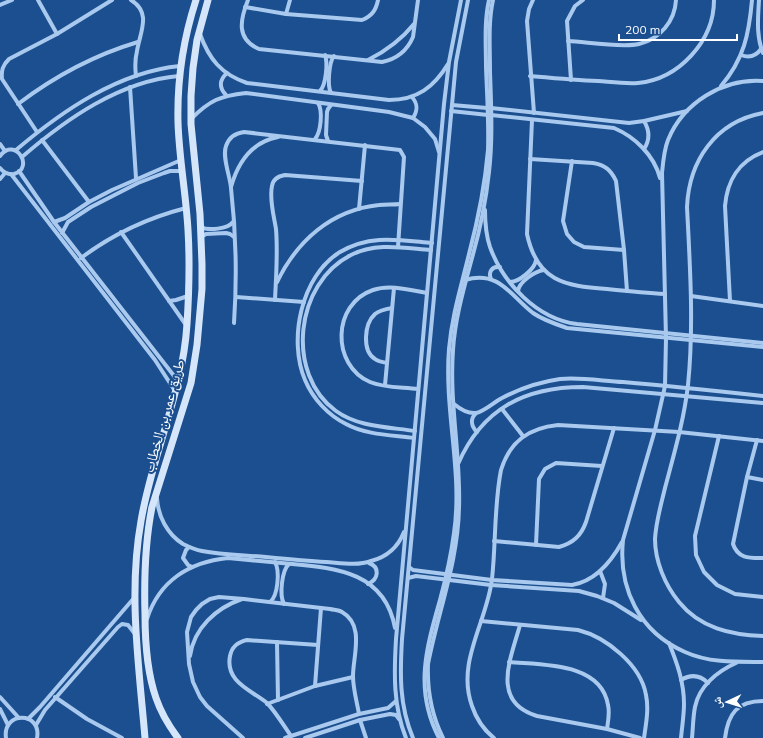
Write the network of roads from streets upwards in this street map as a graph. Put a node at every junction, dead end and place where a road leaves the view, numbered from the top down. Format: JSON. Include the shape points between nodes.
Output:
{"nodes":[{"id":1,"x":12,"y":0,"type":"edge"},
{"id":2,"x":38,"y":0,"type":"edge"},
{"id":3,"x":112,"y":0,"type":"edge"},
{"id":4,"x":131,"y":0,"type":"edge"},
{"id":5,"x":196,"y":0,"type":"edge"},
{"id":6,"x":208,"y":0,"type":"edge"},
{"id":7,"x":248,"y":0,"type":"edge"},
{"id":8,"x":290,"y":0,"type":"edge"},
{"id":9,"x":378,"y":0,"type":"edge"},
{"id":10,"x":418,"y":0,"type":"edge"},
{"id":11,"x":461,"y":0,"type":"edge"},
{"id":12,"x":468,"y":0,"type":"edge"},
{"id":13,"x":489,"y":0,"type":"edge"},
{"id":14,"x":493,"y":0,"type":"edge"},
{"id":15,"x":533,"y":0,"type":"edge"},
{"id":16,"x":582,"y":0,"type":"edge"},
{"id":17,"x":676,"y":0,"type":"edge"},
{"id":18,"x":714,"y":0,"type":"edge"},
{"id":19,"x":752,"y":0,"type":"edge"},
{"id":20,"x":759,"y":0,"type":"edge"},
{"id":21,"x":0,"y":5,"type":"edge"},
{"id":22,"x":245,"y":7,"type":"junction"},
{"id":23,"x":286,"y":14,"type":"junction"},
{"id":24,"x":414,"y":24,"type":"junction"},
{"id":25,"x":199,"y":32,"type":"junction"},
{"id":26,"x":57,"y":34,"type":"junction"},
{"id":27,"x":568,"y":41,"type":"junction"},
{"id":28,"x":138,"y":42,"type":"junction"},
{"id":29,"x":762,"y":51,"type":"edge"},
{"id":30,"x":741,"y":54,"type":"junction"},
{"id":31,"x":325,"y":55,"type":"junction"},
{"id":32,"x":334,"y":56,"type":"junction"},
{"id":33,"x":368,"y":60,"type":"junction"},
{"id":34,"x":450,"y":62,"type":"junction"},
{"id":35,"x":180,"y":66,"type":"junction"},
{"id":36,"x":226,"y":73,"type":"junction"},
{"id":37,"x":136,"y":76,"type":"junction"},
{"id":38,"x":179,"y":76,"type":"junction"},
{"id":39,"x":530,"y":76,"type":"junction"},
{"id":40,"x":571,"y":80,"type":"junction"},
{"id":41,"x":763,"y":81,"type":"edge"},
{"id":42,"x":130,"y":87,"type":"junction"},
{"id":43,"x":720,"y":87,"type":"junction"},
{"id":44,"x":320,"y":91,"type":"junction"},
{"id":45,"x":331,"y":93,"type":"junction"},
{"id":46,"x":226,"y":96,"type":"junction"},
{"id":47,"x":489,"y":96,"type":"junction"},
{"id":48,"x":412,"y":97,"type":"junction"},
{"id":49,"x":318,"y":103,"type":"junction"},
{"id":50,"x":18,"y":104,"type":"junction"},
{"id":51,"x":332,"y":104,"type":"junction"},
{"id":52,"x":452,"y":105,"type":"junction"},
{"id":53,"x":489,"y":108,"type":"junction"},
{"id":54,"x":687,"y":110,"type":"junction"},
{"id":55,"x":452,"y":111,"type":"junction"},
{"id":56,"x":534,"y":113,"type":"junction"},
{"id":57,"x":763,"y":113,"type":"edge"},
{"id":58,"x":489,"y":115,"type":"junction"},
{"id":59,"x":413,"y":118,"type":"junction"},
{"id":60,"x":191,"y":119,"type":"junction"},
{"id":61,"x":532,"y":120,"type":"junction"},
{"id":62,"x":644,"y":122,"type":"junction"},
{"id":63,"x":37,"y":132,"type":"junction"},
{"id":64,"x":282,"y":136,"type":"junction"},
{"id":65,"x":490,"y":137,"type":"junction"},
{"id":66,"x":315,"y":139,"type":"junction"},
{"id":67,"x":42,"y":140,"type":"junction"},
{"id":68,"x":328,"y":141,"type":"junction"},
{"id":69,"x":0,"y":144,"type":"edge"},
{"id":70,"x":365,"y":145,"type":"junction"},
{"id":71,"x":644,"y":149,"type":"junction"},
{"id":72,"x":16,"y":150,"type":"junction"},
{"id":73,"x":5,"y":151,"type":"junction"},
{"id":74,"x":763,"y":152,"type":"edge"},
{"id":75,"x":440,"y":153,"type":"junction"},
{"id":76,"x":0,"y":156,"type":"edge"},
{"id":77,"x":22,"y":157,"type":"junction"},
{"id":78,"x":530,"y":158,"type":"junction"},
{"id":79,"x":181,"y":160,"type":"junction"},
{"id":80,"x":572,"y":161,"type":"junction"},
{"id":81,"x":0,"y":168,"type":"edge"},
{"id":82,"x":19,"y":171,"type":"junction"},
{"id":83,"x":182,"y":171,"type":"junction"},
{"id":84,"x":5,"y":173,"type":"junction"},
{"id":85,"x":11,"y":174,"type":"junction"},
{"id":86,"x":136,"y":178,"type":"junction"},
{"id":87,"x":0,"y":179,"type":"edge"},
{"id":88,"x":362,"y":181,"type":"junction"},
{"id":89,"x":231,"y":188,"type":"junction"},
{"id":90,"x":662,"y":190,"type":"junction"},
{"id":91,"x":89,"y":202,"type":"junction"},
{"id":92,"x":485,"y":202,"type":"junction"},
{"id":93,"x":400,"y":204,"type":"junction"},
{"id":94,"x":186,"y":208,"type":"junction"},
{"id":95,"x":359,"y":209,"type":"junction"},
{"id":96,"x":233,"y":221,"type":"junction"},
{"id":97,"x":54,"y":222,"type":"junction"},
{"id":98,"x":200,"y":227,"type":"junction"},
{"id":99,"x":121,"y":232,"type":"junction"},
{"id":100,"x":62,"y":233,"type":"junction"},
{"id":101,"x":201,"y":237,"type":"junction"},
{"id":102,"x":234,"y":238,"type":"junction"},
{"id":103,"x":398,"y":240,"type":"junction"},
{"id":104,"x":432,"y":243,"type":"junction"},
{"id":105,"x":398,"y":247,"type":"junction"},
{"id":106,"x":431,"y":250,"type":"junction"},
{"id":107,"x":624,"y":250,"type":"junction"},
{"id":108,"x":81,"y":258,"type":"junction"},
{"id":109,"x":536,"y":260,"type":"junction"},
{"id":110,"x":500,"y":268,"type":"junction"},
{"id":111,"x":544,"y":270,"type":"junction"},
{"id":112,"x":491,"y":279,"type":"junction"},
{"id":113,"x":465,"y":280,"type":"junction"},
{"id":114,"x":510,"y":282,"type":"junction"},
{"id":115,"x":276,"y":284,"type":"junction"},
{"id":116,"x":394,"y":288,"type":"junction"},
{"id":117,"x":518,"y":291,"type":"junction"},
{"id":118,"x":627,"y":291,"type":"junction"},
{"id":119,"x":427,"y":293,"type":"junction"},
{"id":120,"x":665,"y":294,"type":"junction"},
{"id":121,"x":189,"y":296,"type":"junction"},
{"id":122,"x":690,"y":296,"type":"junction"},
{"id":123,"x":236,"y":298,"type":"junction"},
{"id":124,"x":275,"y":300,"type":"junction"},
{"id":125,"x":169,"y":301,"type":"junction"},
{"id":126,"x":730,"y":301,"type":"junction"},
{"id":127,"x":304,"y":302,"type":"junction"},
{"id":128,"x":763,"y":306,"type":"edge"},
{"id":129,"x":392,"y":308,"type":"junction"},
{"id":130,"x":234,"y":323,"type":"dead end"},
{"id":131,"x":187,"y":327,"type":"junction"},
{"id":132,"x":666,"y":332,"type":"junction"},
{"id":133,"x":691,"y":335,"type":"junction"},
{"id":134,"x":666,"y":338,"type":"junction"},
{"id":135,"x":691,"y":341,"type":"junction"},
{"id":136,"x":763,"y":343,"type":"edge"},
{"id":137,"x":763,"y":347,"type":"edge"},
{"id":138,"x":387,"y":363,"type":"junction"},
{"id":139,"x":178,"y":381,"type":"junction"},
{"id":140,"x":385,"y":385,"type":"junction"},
{"id":141,"x":665,"y":386,"type":"junction"},
{"id":142,"x":687,"y":387,"type":"junction"},
{"id":143,"x":418,"y":389,"type":"junction"},
{"id":144,"x":176,"y":391,"type":"junction"},
{"id":145,"x":664,"y":394,"type":"junction"},
{"id":146,"x":686,"y":396,"type":"junction"},
{"id":147,"x":763,"y":396,"type":"edge"},
{"id":148,"x":763,"y":403,"type":"edge"},
{"id":149,"x":454,"y":404,"type":"junction"},
{"id":150,"x":502,"y":409,"type":"junction"},
{"id":151,"x":476,"y":413,"type":"junction"},
{"id":152,"x":614,"y":428,"type":"junction"},
{"id":153,"x":655,"y":430,"type":"junction"},
{"id":154,"x":415,"y":431,"type":"junction"},
{"id":155,"x":477,"y":432,"type":"junction"},
{"id":156,"x":679,"y":432,"type":"junction"},
{"id":157,"x":523,"y":436,"type":"junction"},
{"id":158,"x":718,"y":436,"type":"junction"},
{"id":159,"x":414,"y":438,"type":"junction"},
{"id":160,"x":757,"y":440,"type":"junction"},
{"id":161,"x":763,"y":441,"type":"edge"},
{"id":162,"x":458,"y":464,"type":"junction"},
{"id":163,"x":602,"y":466,"type":"junction"},
{"id":164,"x":747,"y":477,"type":"junction"},
{"id":165,"x":763,"y":480,"type":"edge"},
{"id":166,"x":156,"y":493,"type":"junction"},
{"id":167,"x":406,"y":526,"type":"junction"},
{"id":168,"x":623,"y":540,"type":"junction"},
{"id":169,"x":494,"y":541,"type":"junction"},
{"id":170,"x":536,"y":545,"type":"junction"},
{"id":171,"x":189,"y":547,"type":"junction"},
{"id":172,"x":763,"y":558,"type":"edge"},
{"id":173,"x":275,"y":562,"type":"junction"},
{"id":174,"x":368,"y":562,"type":"junction"},
{"id":175,"x":289,"y":564,"type":"junction"},
{"id":176,"x":192,"y":567,"type":"junction"},
{"id":177,"x":408,"y":567,"type":"junction"},
{"id":178,"x":600,"y":571,"type":"junction"},
{"id":179,"x":448,"y":574,"type":"junction"},
{"id":180,"x":408,"y":578,"type":"junction"},
{"id":181,"x":447,"y":580,"type":"junction"},
{"id":182,"x":492,"y":580,"type":"junction"},
{"id":183,"x":368,"y":584,"type":"junction"},
{"id":184,"x":491,"y":585,"type":"junction"},
{"id":185,"x":763,"y":597,"type":"edge"},
{"id":186,"x":135,"y":598,"type":"junction"},
{"id":187,"x":603,"y":598,"type":"junction"},
{"id":188,"x":244,"y":599,"type":"junction"},
{"id":189,"x":270,"y":602,"type":"junction"},
{"id":190,"x":284,"y":604,"type":"junction"},
{"id":191,"x":321,"y":608,"type":"junction"},
{"id":192,"x":481,"y":621,"type":"junction"},
{"id":193,"x":645,"y":622,"type":"junction"},
{"id":194,"x":145,"y":625,"type":"junction"},
{"id":195,"x":520,"y":625,"type":"junction"},
{"id":196,"x":137,"y":636,"type":"junction"},
{"id":197,"x":763,"y":636,"type":"edge"},
{"id":198,"x":396,"y":639,"type":"junction"},
{"id":199,"x":277,"y":642,"type":"junction"},
{"id":200,"x":669,"y":643,"type":"junction"},
{"id":201,"x":318,"y":645,"type":"junction"},
{"id":202,"x":509,"y":662,"type":"junction"},
{"id":203,"x":739,"y":662,"type":"junction"},
{"id":204,"x":763,"y":662,"type":"edge"},
{"id":205,"x":189,"y":664,"type":"junction"},
{"id":206,"x":353,"y":677,"type":"junction"},
{"id":207,"x":681,"y":680,"type":"junction"},
{"id":208,"x":708,"y":683,"type":"junction"},
{"id":209,"x":315,"y":686,"type":"junction"},
{"id":210,"x":0,"y":697,"type":"edge"},
{"id":211,"x":55,"y":697,"type":"junction"},
{"id":212,"x":278,"y":700,"type":"junction"},
{"id":213,"x":396,"y":700,"type":"junction"},
{"id":214,"x":763,"y":701,"type":"edge"},
{"id":215,"x":267,"y":704,"type":"junction"},
{"id":216,"x":0,"y":709,"type":"edge"},
{"id":217,"x":359,"y":714,"type":"junction"},
{"id":218,"x":20,"y":718,"type":"junction"},
{"id":219,"x":28,"y":719,"type":"junction"},
{"id":220,"x":360,"y":720,"type":"junction"},
{"id":221,"x":400,"y":720,"type":"junction"},
{"id":222,"x":8,"y":725,"type":"junction"},
{"id":223,"x":36,"y":726,"type":"junction"},
{"id":224,"x":607,"y":729,"type":"junction"},
{"id":225,"x":291,"y":736,"type":"junction"},
{"id":226,"x":39,"y":737,"type":"edge"},
{"id":227,"x":6,"y":738,"type":"edge"},
{"id":228,"x":122,"y":738,"type":"edge"},
{"id":229,"x":145,"y":738,"type":"edge"},
{"id":230,"x":178,"y":738,"type":"edge"},
{"id":231,"x":243,"y":738,"type":"edge"},
{"id":232,"x":285,"y":738,"type":"edge"},
{"id":233,"x":305,"y":738,"type":"edge"},
{"id":234,"x":366,"y":738,"type":"edge"},
{"id":235,"x":406,"y":738,"type":"edge"},
{"id":236,"x":413,"y":738,"type":"edge"},
{"id":237,"x":439,"y":738,"type":"edge"},
{"id":238,"x":443,"y":738,"type":"edge"},
{"id":239,"x":494,"y":738,"type":"edge"},
{"id":240,"x":640,"y":738,"type":"edge"},
{"id":241,"x":644,"y":738,"type":"edge"},
{"id":242,"x":681,"y":738,"type":"edge"},
{"id":243,"x":692,"y":738,"type":"edge"},
{"id":244,"x":725,"y":738,"type":"edge"}],
"edges":[{"from":1,"to":21,"type":"street"},
{"from":2,"to":26,"type":"street"},
{"from":3,"to":26,"type":"street"},
{"from":4,"to":28,"type":"street","via":[[141,10],[143,18]]},
{"from":5,"to":35,"type":"street","name":"طريق عمر بن الخطاب"},
{"from":6,"to":25,"type":"street","name":"طريق عمر بن الخطاب"},
{"from":7,"to":22,"type":"street"},
{"from":8,"to":23,"type":"street"},
{"from":9,"to":23,"type":"street","via":[[375,11],[362,20]]},
{"from":10,"to":24,"type":"street"},
{"from":11,"to":34,"type":"street"},
{"from":12,"to":52,"type":"street","via":[[456,62]]},
{"from":13,"to":47,"type":"street","via":[[486,22]]},
{"from":14,"to":47,"type":"street","via":[[490,23]]},
{"from":15,"to":39,"type":"street","via":[[527,21]]},
{"from":16,"to":27,"type":"street","via":[[575,6],[567,21]]},
{"from":17,"to":27,"type":"street","via":[[674,12],[664,30],[651,40],[628,45]]},
{"from":18,"to":40,"type":"street","via":[[712,20],[700,46],[688,59],[662,76],[651,81],[629,84]]},
{"from":19,"to":30,"type":"street","via":[[749,29]]},
{"from":20,"to":29,"type":"street","via":[[758,28]]},
{"from":22,"to":23,"type":"street"},
{"from":22,"to":31,"type":"street","via":[[242,30],[253,46],[259,49]]},
{"from":24,"to":33,"type":"street","via":[[397,42]]},
{"from":24,"to":33,"type":"street","via":[[411,43],[399,56],[382,62]]},
{"from":25,"to":36,"type":"street","via":[[205,48]]},
{"from":25,"to":60,"type":"street","name":"طريق عمر بن الخطاب","via":[[190,96]]},
{"from":26,"to":50,"type":"street","via":[[5,63],[2,79]]},
{"from":27,"to":40,"type":"street"},
{"from":28,"to":37,"type":"street"},
{"from":28,"to":50,"type":"street","via":[[77,66],[48,82]]},
{"from":29,"to":30,"type":"street","via":[[752,56]]},
{"from":30,"to":43,"type":"street","via":[[734,70]]},
{"from":31,"to":32,"type":"street"},
{"from":31,"to":44,"type":"street","via":[[327,60],[324,85]]},
{"from":32,"to":33,"type":"street"},
{"from":32,"to":45,"type":"street","via":[[331,60],[328,85]]},
{"from":34,"to":48,"type":"street","via":[[433,84]]},
{"from":34,"to":75,"type":"street"},
{"from":35,"to":37,"type":"street"},
{"from":35,"to":38,"type":"street","name":"طريق عمر بن الخطاب"},
{"from":36,"to":44,"type":"street","via":[[247,82]]},
{"from":36,"to":46,"type":"street","via":[[220,84]]},
{"from":37,"to":63,"type":"street","via":[[80,103]]},
{"from":38,"to":42,"type":"street","via":[[154,79]]},
{"from":38,"to":79,"type":"street","name":"طريق عمر بن الخطاب","via":[[178,122]]},
{"from":39,"to":40,"type":"street"},
{"from":39,"to":56,"type":"street"},
{"from":41,"to":43,"type":"street","via":[[735,82]]},
{"from":42,"to":67,"type":"street","via":[[84,111]]},
{"from":42,"to":86,"type":"street"},
{"from":43,"to":54,"type":"street"},
{"from":44,"to":45,"type":"street"},
{"from":45,"to":48,"type":"street","via":[[390,100]]},
{"from":46,"to":49,"type":"street","via":[[246,93]]},
{"from":46,"to":60,"type":"street","via":[[213,101]]},
{"from":47,"to":53,"type":"street"},
{"from":48,"to":59,"type":"street","via":[[417,105]]},
{"from":49,"to":51,"type":"street"},
{"from":49,"to":66,"type":"street","via":[[319,124]]},
{"from":50,"to":63,"type":"street"},
{"from":51,"to":59,"type":"street"},
{"from":51,"to":68,"type":"street","via":[[328,109]]},
{"from":52,"to":53,"type":"street"},
{"from":52,"to":55,"type":"street"},
{"from":53,"to":56,"type":"street"},
{"from":53,"to":58,"type":"street"},
{"from":54,"to":62,"type":"street"},
{"from":54,"to":90,"type":"street","via":[[668,140],[663,162]]},
{"from":55,"to":58,"type":"street"},
{"from":55,"to":177,"type":"street"},
{"from":56,"to":62,"type":"street"},
{"from":57,"to":122,"type":"street","via":[[743,119],[720,133],[695,166],[687,207]]},
{"from":58,"to":61,"type":"street"},
{"from":58,"to":65,"type":"street"},
{"from":59,"to":75,"type":"street","via":[[435,139]]},
{"from":60,"to":98,"type":"street","name":"طريق عمر بن الخطاب"},
{"from":61,"to":71,"type":"street","via":[[614,128],[635,139]]},
{"from":61,"to":78,"type":"street"},
{"from":62,"to":71,"type":"street","via":[[649,136]]},
{"from":63,"to":72,"type":"street"},
{"from":64,"to":66,"type":"street"},
{"from":64,"to":89,"type":"street","via":[[261,142],[244,157],[238,166]]},
{"from":64,"to":89,"type":"street","via":[[244,132],[233,136],[225,152]]},
{"from":65,"to":92,"type":"street"},
{"from":65,"to":179,"type":"street","via":[[483,193],[457,296],[449,350],[448,378],[456,506]]},
{"from":66,"to":68,"type":"street"},
{"from":67,"to":77,"type":"street"},
{"from":67,"to":91,"type":"street"},
{"from":68,"to":70,"type":"street"},
{"from":69,"to":73,"type":"street"},
{"from":70,"to":88,"type":"street"},
{"from":70,"to":93,"type":"street","via":[[397,148],[402,152],[404,157]]},
{"from":71,"to":90,"type":"street","via":[[656,168]]},
{"from":72,"to":73,"type":"street"},
{"from":72,"to":77,"type":"street"},
{"from":73,"to":76,"type":"street"},
{"from":74,"to":126,"type":"street","via":[[750,158],[739,168],[730,181],[726,196]]},
{"from":75,"to":104,"type":"street"},
{"from":77,"to":82,"type":"street","via":[[23,164]]},
{"from":78,"to":80,"type":"street"},
{"from":78,"to":109,"type":"street","via":[[526,234]]},
{"from":79,"to":83,"type":"street","name":"طريق عمر بن الخطاب"},
{"from":79,"to":86,"type":"street"},
{"from":80,"to":107,"type":"street","via":[[601,164],[613,174]]},
{"from":80,"to":107,"type":"street","via":[[564,221],[567,234],[574,242],[584,247]]},
{"from":81,"to":84,"type":"street"},
{"from":82,"to":85,"type":"street"},
{"from":82,"to":97,"type":"street"},
{"from":83,"to":94,"type":"street","name":"طريق عمر بن الخطاب"},
{"from":83,"to":100,"type":"street","via":[[164,173],[108,198],[73,218]]},
{"from":84,"to":85,"type":"street"},
{"from":84,"to":87,"type":"street"},
{"from":85,"to":144,"type":"street","via":[[156,360]]},
{"from":86,"to":91,"type":"street"},
{"from":88,"to":95,"type":"street"},
{"from":88,"to":115,"type":"street","via":[[285,175],[276,178],[272,186],[277,256]]},
{"from":89,"to":96,"type":"street"},
{"from":90,"to":120,"type":"street"},
{"from":91,"to":97,"type":"street"},
{"from":92,"to":110,"type":"street","via":[[485,225],[490,247]]},
{"from":92,"to":113,"type":"street"},
{"from":93,"to":95,"type":"street"},
{"from":93,"to":103,"type":"street"},
{"from":94,"to":99,"type":"street"},
{"from":94,"to":121,"type":"street","name":"طريق عمر بن الخطاب"},
{"from":95,"to":115,"type":"street","via":[[335,218],[316,230],[286,264]]},
{"from":96,"to":98,"type":"street","via":[[226,227]]},
{"from":96,"to":102,"type":"street"},
{"from":97,"to":100,"type":"street"},
{"from":98,"to":101,"type":"street","name":"طريق عمر بن الخطاب"},
{"from":99,"to":108,"type":"street"},
{"from":99,"to":125,"type":"street"},
{"from":100,"to":108,"type":"street"},
{"from":101,"to":102,"type":"street","via":[[206,234],[226,233]]},
{"from":101,"to":166,"type":"street","name":"طريق عمر بن الخطاب","via":[[202,289],[191,382]]},
{"from":102,"to":123,"type":"street"},
{"from":103,"to":104,"type":"street"},
{"from":103,"to":105,"type":"street"},
{"from":103,"to":127,"type":"street","via":[[366,241],[339,253],[318,274]]},
{"from":104,"to":106,"type":"street"},
{"from":105,"to":106,"type":"street"},
{"from":105,"to":154,"type":"street","via":[[366,249],[341,261],[325,275],[316,288],[305,318],[303,351],[305,365],[313,385],[336,412],[362,424]]},
{"from":106,"to":119,"type":"street"},
{"from":107,"to":118,"type":"street"},
{"from":108,"to":139,"type":"street"},
{"from":109,"to":111,"type":"street"},
{"from":109,"to":114,"type":"street","via":[[532,269],[516,281]]},
{"from":110,"to":112,"type":"street","via":[[495,267],[491,270]]},
{"from":110,"to":114,"type":"street"},
{"from":111,"to":117,"type":"street","via":[[536,272]]},
{"from":111,"to":118,"type":"street","via":[[566,284]]},
{"from":112,"to":113,"type":"street","via":[[482,277]]},
{"from":112,"to":134,"type":"street","via":[[535,314],[567,328]]},
{"from":113,"to":149,"type":"street","via":[[453,350]]},
{"from":114,"to":117,"type":"street"},
{"from":115,"to":124,"type":"street"},
{"from":116,"to":119,"type":"street"},
{"from":116,"to":129,"type":"street"},
{"from":116,"to":140,"type":"street","via":[[372,290],[362,295],[354,303],[343,323],[341,337],[349,365],[358,375],[371,382]]},
{"from":117,"to":132,"type":"street","via":[[538,308],[568,323]]},
{"from":118,"to":120,"type":"street"},
{"from":119,"to":143,"type":"street"},
{"from":120,"to":132,"type":"street"},
{"from":121,"to":125,"type":"street"},
{"from":121,"to":131,"type":"street","name":"طريق عمر بن الخطاب"},
{"from":122,"to":126,"type":"street"},
{"from":122,"to":133,"type":"street"},
{"from":123,"to":124,"type":"street"},
{"from":123,"to":130,"type":"street"},
{"from":124,"to":127,"type":"street"},
{"from":125,"to":131,"type":"street"},
{"from":126,"to":128,"type":"street"},
{"from":127,"to":159,"type":"street","via":[[298,350],[300,366],[312,394],[333,416],[346,424],[360,430]]},
{"from":129,"to":138,"type":"street"},
{"from":129,"to":138,"type":"street","via":[[373,315],[367,335],[371,355]]},
{"from":131,"to":139,"type":"street","name":"طريق عمر بن الخطاب"},
{"from":132,"to":133,"type":"street"},
{"from":132,"to":134,"type":"street"},
{"from":133,"to":135,"type":"street"},
{"from":133,"to":136,"type":"street"},
{"from":134,"to":135,"type":"street"},
{"from":134,"to":141,"type":"street"},
{"from":135,"to":137,"type":"street"},
{"from":135,"to":142,"type":"street"},
{"from":138,"to":140,"type":"street"},
{"from":139,"to":144,"type":"street","name":"طريق عمر بن الخطاب"},
{"from":140,"to":143,"type":"street"},
{"from":141,"to":142,"type":"street"},
{"from":141,"to":145,"type":"street"},
{"from":141,"to":151,"type":"street","via":[[583,379],[540,382],[520,389]]},
{"from":142,"to":146,"type":"street"},
{"from":142,"to":147,"type":"street"},
{"from":143,"to":154,"type":"street"},
{"from":144,"to":186,"type":"street","name":"طريق عمر بن الخطاب","via":[[144,505],[136,559]]},
{"from":145,"to":146,"type":"street"},
{"from":145,"to":150,"type":"street","via":[[563,387],[524,396]]},
{"from":145,"to":153,"type":"street"},
{"from":146,"to":148,"type":"street"},
{"from":146,"to":156,"type":"street"},
{"from":149,"to":151,"type":"street","via":[[459,409]]},
{"from":149,"to":162,"type":"street"},
{"from":150,"to":155,"type":"street","via":[[490,417]]},
{"from":150,"to":157,"type":"street"},
{"from":151,"to":155,"type":"street","via":[[472,419],[472,426]]},
{"from":152,"to":153,"type":"street"},
{"from":152,"to":157,"type":"street","via":[[558,425],[541,427]]},
{"from":152,"to":163,"type":"street"},
{"from":153,"to":156,"type":"street"},
{"from":153,"to":168,"type":"street"},
{"from":154,"to":159,"type":"street"},
{"from":155,"to":162,"type":"street"},
{"from":156,"to":158,"type":"street"},
{"from":156,"to":197,"type":"street","via":[[656,528],[656,550],[661,570],[676,598],[699,621],[729,633]]},
{"from":157,"to":169,"type":"street","via":[[510,449],[500,470]]},
{"from":158,"to":160,"type":"street"},
{"from":158,"to":185,"type":"street","via":[[695,536],[696,555],[704,572],[717,586],[735,594]]},
{"from":159,"to":167,"type":"street"},
{"from":160,"to":161,"type":"street"},
{"from":160,"to":164,"type":"street"},
{"from":162,"to":179,"type":"street","via":[[458,532]]},
{"from":163,"to":170,"type":"street","via":[[586,522],[579,536],[558,547]]},
{"from":163,"to":170,"type":"street","via":[[556,463],[545,469],[539,479]]},
{"from":164,"to":165,"type":"street"},
{"from":164,"to":172,"type":"street","via":[[733,544],[742,556]]},
{"from":166,"to":171,"type":"street","via":[[158,510],[165,526]]},
{"from":166,"to":194,"type":"street","name":"طريق عمر بن الخطاب","via":[[149,520],[146,550]]},
{"from":167,"to":174,"type":"street","via":[[395,548]]},
{"from":167,"to":198,"type":"street"},
{"from":168,"to":178,"type":"street","via":[[613,557]]},
{"from":168,"to":193,"type":"street","via":[[622,566],[625,583],[633,604]]},
{"from":169,"to":170,"type":"street"},
{"from":169,"to":182,"type":"street"},
{"from":171,"to":174,"type":"street","via":[[215,553],[307,561],[355,564]]},
{"from":171,"to":176,"type":"street","via":[[183,558],[188,566]]},
{"from":173,"to":175,"type":"street"},
{"from":173,"to":176,"type":"street","via":[[228,558]]},
{"from":173,"to":189,"type":"street","via":[[278,569],[276,595]]},
{"from":174,"to":183,"type":"street","via":[[373,564],[377,573],[373,582]]},
{"from":175,"to":183,"type":"street","via":[[323,567],[348,573]]},
{"from":175,"to":190,"type":"street","via":[[286,566],[281,595]]},
{"from":176,"to":194,"type":"street","via":[[165,587],[153,605]]},
{"from":177,"to":179,"type":"street"},
{"from":177,"to":180,"type":"street"},
{"from":178,"to":182,"type":"street","via":[[590,579],[572,585]]},
{"from":178,"to":187,"type":"street","via":[[605,584]]},
{"from":179,"to":181,"type":"street"},
{"from":179,"to":182,"type":"street"},
{"from":180,"to":181,"type":"street","via":[[416,576]]},
{"from":180,"to":236,"type":"street","via":[[400,687],[405,718]]},
{"from":181,"to":184,"type":"street"},
{"from":181,"to":237,"type":"street","via":[[424,663],[428,713]]},
{"from":181,"to":238,"type":"street","via":[[431,648],[427,680],[432,712]]},
{"from":182,"to":184,"type":"street"},
{"from":183,"to":198,"type":"street","via":[[387,605],[394,621]]},
{"from":184,"to":187,"type":"street","via":[[572,590]]},
{"from":184,"to":192,"type":"street"},
{"from":186,"to":196,"type":"street","name":"طريق عمر بن الخطاب"},
{"from":186,"to":219,"type":"street"},
{"from":187,"to":193,"type":"street","via":[[630,611]]},
{"from":188,"to":189,"type":"street"},
{"from":188,"to":205,"type":"street","via":[[220,609],[206,622],[195,639]]},
{"from":188,"to":205,"type":"street","via":[[219,597],[206,602],[196,610],[191,616],[187,632]]},
{"from":189,"to":190,"type":"street"},
{"from":190,"to":191,"type":"street"},
{"from":191,"to":201,"type":"street"},
{"from":191,"to":206,"type":"street","via":[[342,612],[355,628]]},
{"from":192,"to":195,"type":"street"},
{"from":192,"to":239,"type":"street","via":[[468,667],[468,689],[478,719]]},
{"from":193,"to":200,"type":"street"},
{"from":194,"to":230,"type":"street","name":"طريق عمر بن الخطاب","via":[[154,693]]},
{"from":195,"to":202,"type":"street"},
{"from":195,"to":241,"type":"street","via":[[583,631],[600,638],[618,652],[638,675],[644,687],[647,702]]},
{"from":196,"to":211,"type":"street","via":[[128,625],[120,625]]},
{"from":196,"to":229,"type":"street","name":"طريق عمر بن الخطاب"},
{"from":198,"to":213,"type":"street"},
{"from":199,"to":201,"type":"street"},
{"from":199,"to":212,"type":"street"},
{"from":199,"to":215,"type":"street","via":[[247,640],[240,642],[231,651],[230,667],[237,681]]},
{"from":200,"to":203,"type":"street","via":[[685,652],[702,657]]},
{"from":200,"to":207,"type":"street"},
{"from":201,"to":209,"type":"street"},
{"from":202,"to":224,"type":"street","via":[[506,676],[508,689],[514,702],[524,711],[537,716]]},
{"from":202,"to":224,"type":"street","via":[[562,667],[585,675],[601,688],[607,700]]},
{"from":203,"to":204,"type":"street"},
{"from":203,"to":208,"type":"street","via":[[727,667]]},
{"from":205,"to":231,"type":"street","via":[[200,697]]},
{"from":206,"to":209,"type":"street"},
{"from":206,"to":217,"type":"street"},
{"from":207,"to":208,"type":"street","via":[[692,675]]},
{"from":207,"to":242,"type":"street","via":[[684,705]]},
{"from":208,"to":243,"type":"street","via":[[695,706]]},
{"from":209,"to":212,"type":"street"},
{"from":210,"to":218,"type":"street"},
{"from":211,"to":223,"type":"street","via":[[42,713]]},
{"from":211,"to":228,"type":"street","via":[[87,719]]},
{"from":212,"to":215,"type":"street"},
{"from":213,"to":217,"type":"street","via":[[388,708]]},
{"from":213,"to":221,"type":"street"},
{"from":214,"to":244,"type":"street","via":[[747,703],[734,712],[728,720]]},
{"from":215,"to":225,"type":"street"},
{"from":216,"to":222,"type":"street"},
{"from":217,"to":225,"type":"street"},
{"from":218,"to":219,"type":"street"},
{"from":218,"to":222,"type":"street"},
{"from":219,"to":223,"type":"street"},
{"from":220,"to":221,"type":"street","via":[[390,714],[396,715]]},
{"from":220,"to":233,"type":"street"},
{"from":220,"to":234,"type":"street"},
{"from":221,"to":235,"type":"street"},
{"from":222,"to":227,"type":"street"},
{"from":223,"to":226,"type":"street"},
{"from":224,"to":240,"type":"street"},
{"from":225,"to":232,"type":"street"}]}
